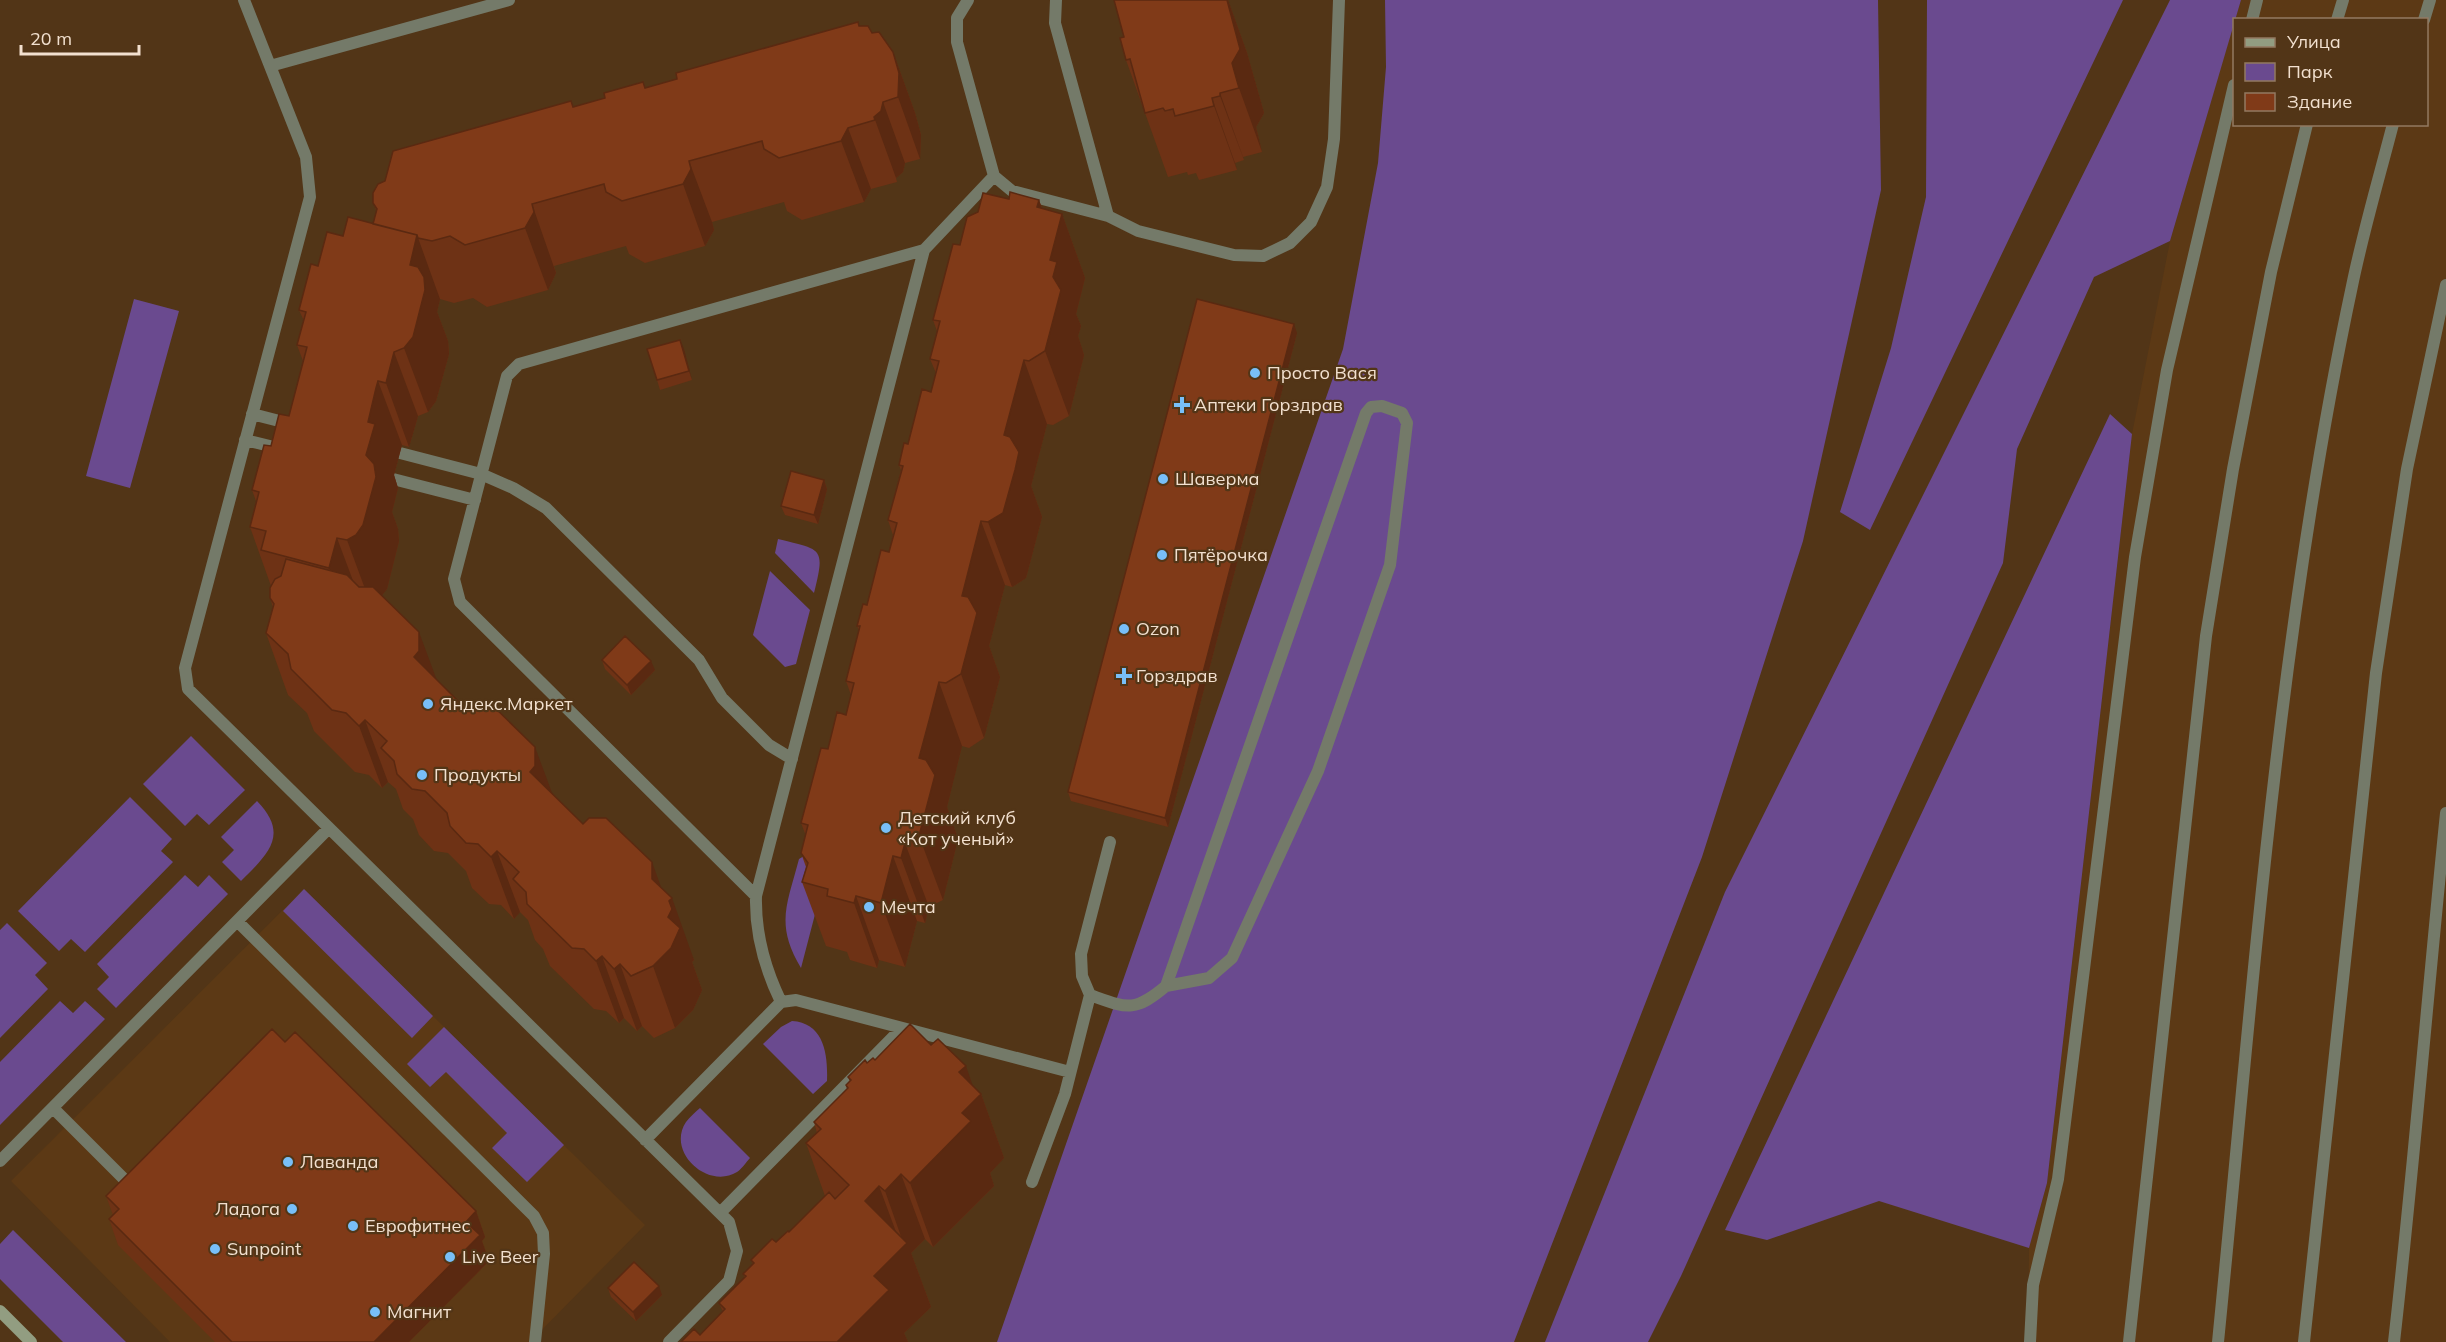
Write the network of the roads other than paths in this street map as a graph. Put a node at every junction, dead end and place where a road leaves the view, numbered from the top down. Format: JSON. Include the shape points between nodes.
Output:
{"nodes":[{"id":1,"x":244,"y":0,"type":"edge"},
{"id":2,"x":509,"y":0,"type":"edge"},
{"id":3,"x":968,"y":0,"type":"edge"},
{"id":4,"x":1056,"y":0,"type":"edge"},
{"id":5,"x":1340,"y":0,"type":"edge"},
{"id":6,"x":2257,"y":0,"type":"edge"},
{"id":7,"x":2343,"y":0,"type":"edge"},
{"id":8,"x":2430,"y":0,"type":"edge"},
{"id":9,"x":2252,"y":18,"type":"edge"},
{"id":10,"x":2338,"y":18,"type":"edge"},
{"id":11,"x":2425,"y":18,"type":"edge"},
{"id":12,"x":270,"y":66,"type":"junction"},
{"id":13,"x":2233,"y":93,"type":"edge"},
{"id":14,"x":2307,"y":126,"type":"edge"},
{"id":15,"x":2392,"y":126,"type":"edge"},
{"id":16,"x":994,"y":176,"type":"junction"},
{"id":17,"x":1108,"y":216,"type":"junction"},
{"id":18,"x":924,"y":250,"type":"junction"},
{"id":19,"x":2446,"y":285,"type":"edge"},
{"id":20,"x":252,"y":414,"type":"junction"},
{"id":21,"x":304,"y":428,"type":"edge"},
{"id":22,"x":245,"y":440,"type":"junction"},
{"id":23,"x":400,"y":453,"type":"dead end"},
{"id":24,"x":297,"y":454,"type":"edge"},
{"id":25,"x":481,"y":474,"type":"junction"},
{"id":26,"x":393,"y":478,"type":"dead end"},
{"id":27,"x":475,"y":500,"type":"junction"},
{"id":28,"x":792,"y":759,"type":"junction"},
{"id":29,"x":2446,"y":813,"type":"edge"},
{"id":30,"x":329,"y":828,"type":"junction"},
{"id":31,"x":1110,"y":842,"type":"dead end"},
{"id":32,"x":756,"y":896,"type":"junction"},
{"id":33,"x":237,"y":921,"type":"junction"},
{"id":34,"x":1166,"y":986,"type":"junction"},
{"id":35,"x":1090,"y":995,"type":"junction"},
{"id":36,"x":781,"y":1002,"type":"junction"},
{"id":37,"x":902,"y":1028,"type":"junction"},
{"id":38,"x":1070,"y":1072,"type":"junction"},
{"id":39,"x":53,"y":1108,"type":"junction"},
{"id":40,"x":645,"y":1140,"type":"junction"},
{"id":41,"x":0,"y":1161,"type":"edge"},
{"id":42,"x":1032,"y":1182,"type":"dead end"},
{"id":43,"x":141,"y":1196,"type":"edge"},
{"id":44,"x":720,"y":1213,"type":"junction"},
{"id":45,"x":0,"y":1311,"type":"edge"},
{"id":46,"x":31,"y":1342,"type":"edge"},
{"id":47,"x":535,"y":1342,"type":"edge"},
{"id":48,"x":669,"y":1342,"type":"edge"},
{"id":49,"x":2030,"y":1342,"type":"edge"},
{"id":50,"x":2129,"y":1342,"type":"edge"},
{"id":51,"x":2218,"y":1342,"type":"edge"},
{"id":52,"x":2304,"y":1342,"type":"edge"},
{"id":53,"x":2394,"y":1342,"type":"edge"}],
"edges":[{"from":1,"to":12,"type":"lane"},
{"from":2,"to":12,"type":"lane"},
{"from":3,"to":16,"type":"lane","via":[[957,18],[957,42]]},
{"from":4,"to":17,"type":"lane","via":[[1055,23]]},
{"from":5,"to":17,"type":"lane","via":[[1334,139],[1327,187],[1311,222],[1290,243],[1263,256],[1234,255],[1138,231]]},
{"from":6,"to":9,"type":"lane"},
{"from":7,"to":10,"type":"lane"},
{"from":8,"to":11,"type":"lane"},
{"from":12,"to":20,"type":"lane","via":[[306,157],[310,198]]},
{"from":13,"to":49,"type":"lane","via":[[2165,380],[2135,557],[2058,1179],[2033,1285]]},
{"from":14,"to":50,"type":"lane","via":[[2271,272],[2206,636]]},
{"from":15,"to":51,"type":"lane","via":[[2352,286],[2308,530],[2276,766]]},
{"from":16,"to":17,"type":"lane","via":[[1011,191]]},
{"from":16,"to":18,"type":"lane"},
{"from":18,"to":25,"type":"lane","via":[[519,364],[507,376]]},
{"from":18,"to":28,"type":"lane"},
{"from":19,"to":52,"type":"lane","via":[[2407,468],[2376,673]]},
{"from":20,"to":21,"type":"lane"},
{"from":20,"to":22,"type":"lane"},
{"from":22,"to":24,"type":"lane"},
{"from":22,"to":30,"type":"lane","via":[[185,668],[188,689]]},
{"from":23,"to":25,"type":"lane"},
{"from":25,"to":27,"type":"lane"},
{"from":25,"to":28,"type":"lane","via":[[546,508],[699,660],[722,698],[769,745]]},
{"from":26,"to":27,"type":"lane"},
{"from":27,"to":32,"type":"lane","via":[[454,579],[460,602]]},
{"from":28,"to":32,"type":"lane"},
{"from":29,"to":53,"type":"lane"},
{"from":30,"to":33,"type":"lane"},
{"from":30,"to":40,"type":"lane"},
{"from":31,"to":35,"type":"lane","via":[[1080,954],[1082,976]]},
{"from":32,"to":36,"type":"lane","via":[[755,927]]},
{"from":33,"to":39,"type":"lane"},
{"from":33,"to":47,"type":"lane","via":[[534,1216],[543,1233],[544,1254]]},
{"from":34,"to":34,"type":"lane","via":[[1209,978],[1232,958],[1318,771],[1390,565],[1407,423],[1402,413],[1382,406],[1371,407],[1366,413]]},
{"from":34,"to":35,"type":"lane","via":[[1147,1003],[1124,1007]]},
{"from":35,"to":38,"type":"lane"},
{"from":36,"to":37,"type":"lane","via":[[796,1000]]},
{"from":36,"to":40,"type":"lane"},
{"from":37,"to":38,"type":"lane"},
{"from":37,"to":44,"type":"lane"},
{"from":38,"to":42,"type":"lane"},
{"from":39,"to":41,"type":"lane"},
{"from":39,"to":43,"type":"lane"},
{"from":40,"to":44,"type":"lane"},
{"from":44,"to":48,"type":"lane","via":[[729,1222],[737,1251],[729,1281]]},
{"from":45,"to":46,"type":"street"}]}
